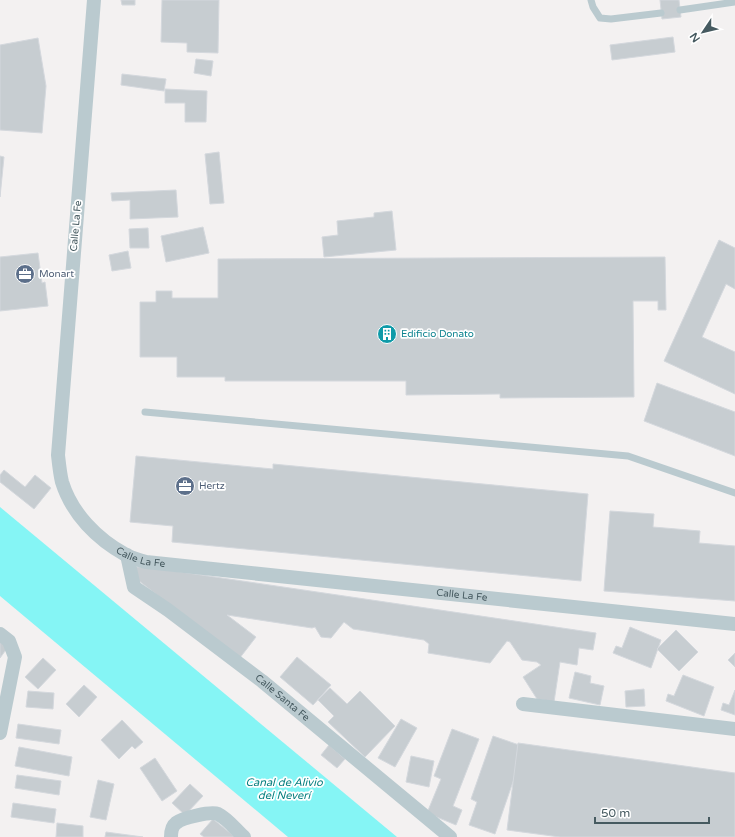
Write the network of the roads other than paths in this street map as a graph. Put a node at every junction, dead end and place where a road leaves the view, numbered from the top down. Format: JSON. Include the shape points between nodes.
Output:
{"nodes":[{"id":1,"x":94,"y":0,"type":"edge"},
{"id":2,"x":591,"y":0,"type":"edge"},
{"id":3,"x":735,"y":2,"type":"edge"},
{"id":4,"x":680,"y":10,"type":"dead end"},
{"id":5,"x":661,"y":13,"type":"dead end"},
{"id":6,"x":145,"y":412,"type":"dead end"},
{"id":7,"x":735,"y":493,"type":"edge"},
{"id":8,"x":127,"y":555,"type":"junction"},
{"id":9,"x":735,"y":624,"type":"edge"},
{"id":10,"x":0,"y":634,"type":"edge"},
{"id":11,"x":523,"y":704,"type":"dead end"},
{"id":12,"x":735,"y":729,"type":"edge"},
{"id":13,"x":0,"y":733,"type":"edge"},
{"id":14,"x":171,"y":837,"type":"edge"},
{"id":15,"x":244,"y":837,"type":"edge"},
{"id":16,"x":450,"y":837,"type":"edge"}],
"edges":[{"from":1,"to":8,"type":"street","name":"Calle La Fe","via":[[58,455],[62,482],[71,504],[86,525],[105,542]]},
{"from":2,"to":5,"type":"lane","via":[[600,18]]},
{"from":3,"to":4,"type":"lane"},
{"from":6,"to":7,"type":"lane","via":[[628,456]]},
{"from":8,"to":9,"type":"street","name":"Calle La Fe","via":[[146,562]]},
{"from":8,"to":16,"type":"street","name":"Calle Santa Fe","via":[[134,587],[262,681]]},
{"from":10,"to":13,"type":"street","via":[[9,641],[15,657]]},
{"from":11,"to":12,"type":"street"},
{"from":14,"to":15,"type":"street","via":[[175,823],[210,813],[222,817]]}]}
